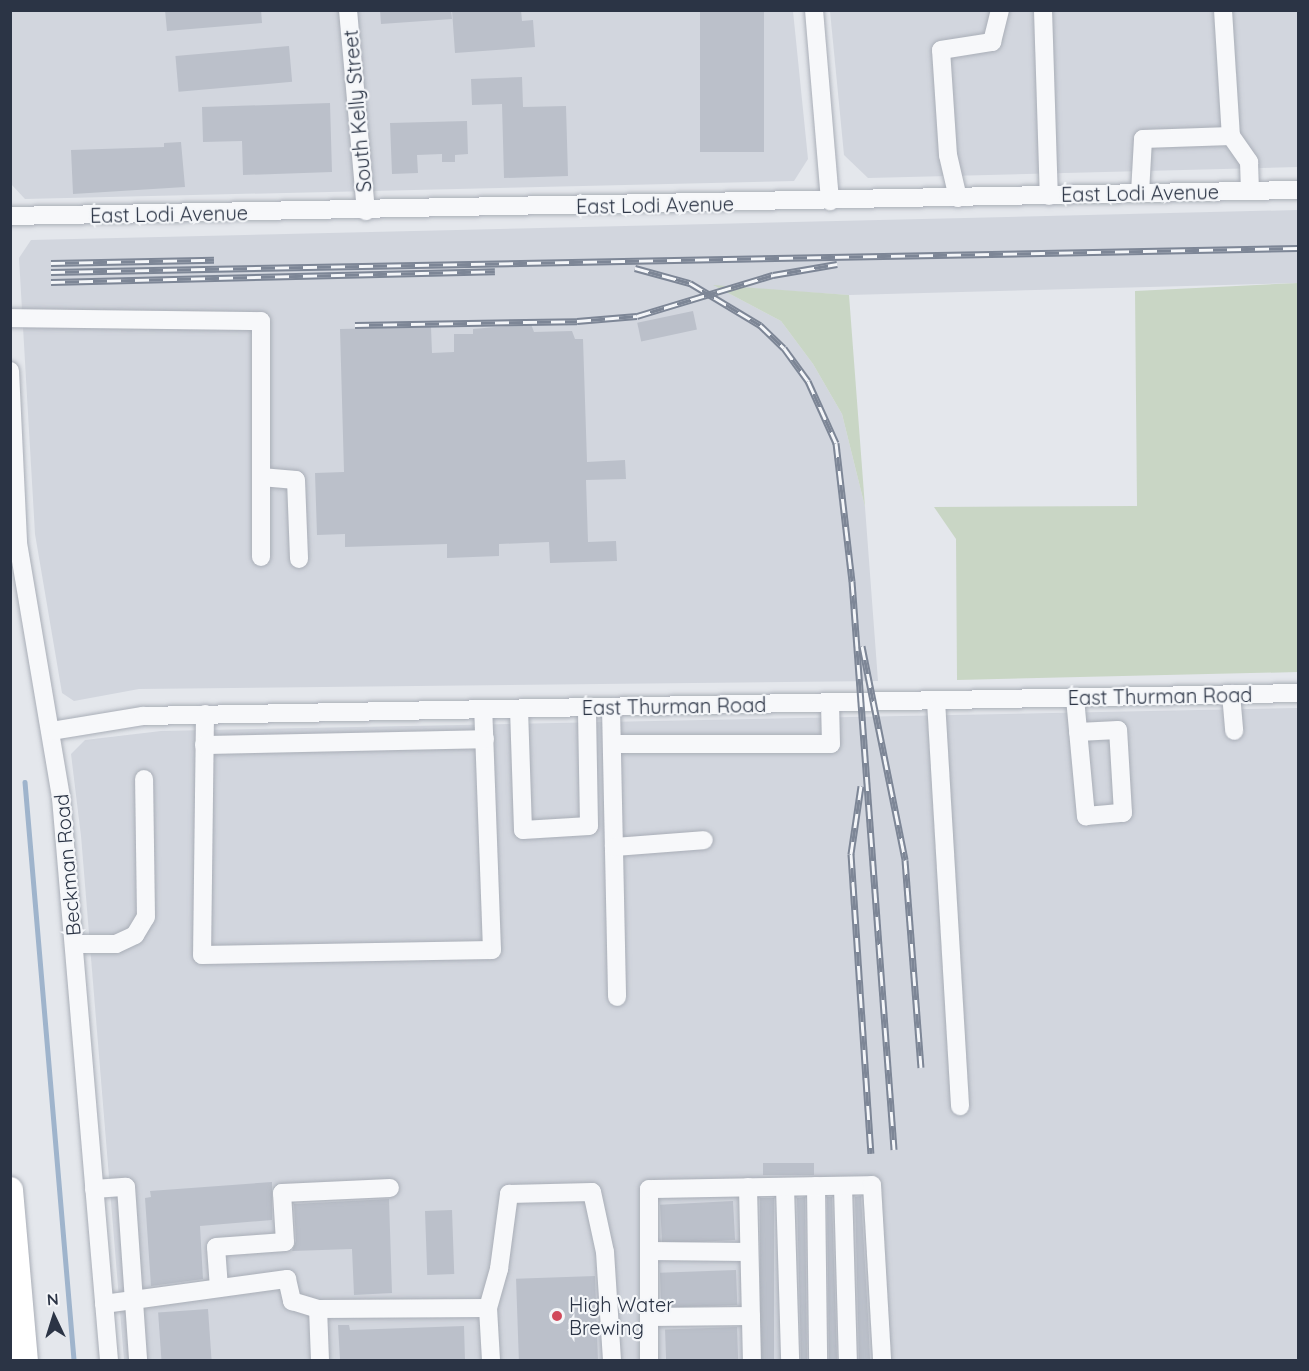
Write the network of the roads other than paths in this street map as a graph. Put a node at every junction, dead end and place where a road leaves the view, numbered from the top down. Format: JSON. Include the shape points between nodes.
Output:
{"nodes":[{"id":1,"x":348,"y":10,"type":"edge"},
{"id":2,"x":814,"y":10,"type":"edge"},
{"id":3,"x":1000,"y":10,"type":"edge"},
{"id":4,"x":1043,"y":10,"type":"edge"},
{"id":5,"x":1223,"y":10,"type":"edge"},
{"id":6,"x":1231,"y":136,"type":"junction"},
{"id":7,"x":1299,"y":190,"type":"edge"},
{"id":8,"x":1250,"y":191,"type":"junction"},
{"id":9,"x":1140,"y":193,"type":"junction"},
{"id":10,"x":1049,"y":196,"type":"junction"},
{"id":11,"x":958,"y":198,"type":"junction"},
{"id":12,"x":830,"y":201,"type":"junction"},
{"id":13,"x":366,"y":211,"type":"junction"},
{"id":14,"x":10,"y":216,"type":"edge"},
{"id":15,"x":10,"y":318,"type":"edge"},
{"id":16,"x":10,"y":371,"type":"edge"},
{"id":17,"x":261,"y":477,"type":"junction"},
{"id":18,"x":261,"y":557,"type":"dead end"},
{"id":19,"x":299,"y":559,"type":"dead end"},
{"id":20,"x":1299,"y":693,"type":"edge"},
{"id":21,"x":1231,"y":694,"type":"junction"},
{"id":22,"x":1075,"y":698,"type":"junction"},
{"id":23,"x":936,"y":701,"type":"junction"},
{"id":24,"x":830,"y":703,"type":"junction"},
{"id":25,"x":587,"y":707,"type":"junction"},
{"id":26,"x":611,"y":707,"type":"junction"},
{"id":27,"x":483,"y":709,"type":"junction"},
{"id":28,"x":519,"y":709,"type":"junction"},
{"id":29,"x":205,"y":714,"type":"junction"},
{"id":30,"x":52,"y":731,"type":"junction"},
{"id":31,"x":1233,"y":731,"type":"dead end"},
{"id":32,"x":1078,"y":732,"type":"junction"},
{"id":33,"x":485,"y":739,"type":"junction"},
{"id":34,"x":612,"y":744,"type":"junction"},
{"id":35,"x":204,"y":745,"type":"junction"},
{"id":36,"x":144,"y":779,"type":"dead end"},
{"id":37,"x":704,"y":840,"type":"dead end"},
{"id":38,"x":614,"y":847,"type":"junction"},
{"id":39,"x":74,"y":944,"type":"junction"},
{"id":40,"x":617,"y":998,"type":"dead end"},
{"id":41,"x":960,"y":1106,"type":"dead end"},
{"id":42,"x":816,"y":1186,"type":"junction"},
{"id":43,"x":843,"y":1186,"type":"junction"},
{"id":44,"x":748,"y":1187,"type":"junction"},
{"id":45,"x":785,"y":1187,"type":"junction"},
{"id":46,"x":390,"y":1188,"type":"dead end"},
{"id":47,"x":94,"y":1189,"type":"junction"},
{"id":48,"x":10,"y":1190,"type":"edge"},
{"id":49,"x":649,"y":1251,"type":"junction"},
{"id":50,"x":749,"y":1252,"type":"junction"},
{"id":51,"x":219,"y":1288,"type":"junction"},
{"id":52,"x":133,"y":1300,"type":"junction"},
{"id":53,"x":104,"y":1304,"type":"junction"},
{"id":54,"x":488,"y":1308,"type":"junction"},
{"id":55,"x":318,"y":1309,"type":"junction"},
{"id":56,"x":751,"y":1316,"type":"junction"},
{"id":57,"x":649,"y":1317,"type":"junction"},
{"id":58,"x":24,"y":1360,"type":"edge"},
{"id":59,"x":108,"y":1360,"type":"edge"},
{"id":60,"x":138,"y":1360,"type":"edge"},
{"id":61,"x":320,"y":1360,"type":"edge"},
{"id":62,"x":491,"y":1360,"type":"edge"},
{"id":63,"x":612,"y":1360,"type":"edge"},
{"id":64,"x":649,"y":1360,"type":"edge"},
{"id":65,"x":752,"y":1360,"type":"edge"},
{"id":66,"x":790,"y":1360,"type":"edge"},
{"id":67,"x":818,"y":1360,"type":"edge"},
{"id":68,"x":848,"y":1360,"type":"edge"},
{"id":69,"x":882,"y":1360,"type":"edge"}],
"edges":[{"from":1,"to":13,"type":"street","name":"South Kelly Street"},
{"from":2,"to":12,"type":"street"},
{"from":3,"to":11,"type":"street","via":[[992,42],[941,50],[948,155]]},
{"from":4,"to":10,"type":"street"},
{"from":5,"to":6,"type":"street"},
{"from":6,"to":8,"type":"street","via":[[1249,162]]},
{"from":6,"to":9,"type":"street","via":[[1143,139]]},
{"from":7,"to":8,"type":"street","name":"East Lodi Avenue"},
{"from":8,"to":9,"type":"street","name":"East Lodi Avenue"},
{"from":9,"to":10,"type":"street","name":"East Lodi Avenue"},
{"from":10,"to":11,"type":"street","name":"East Lodi Avenue"},
{"from":11,"to":12,"type":"street","name":"East Lodi Avenue"},
{"from":12,"to":13,"type":"street","name":"East Lodi Avenue"},
{"from":13,"to":14,"type":"street","name":"East Lodi Avenue"},
{"from":15,"to":17,"type":"street","via":[[261,321]]},
{"from":16,"to":30,"type":"street","name":"Beckman Road","via":[[18,543]]},
{"from":17,"to":18,"type":"street"},
{"from":17,"to":19,"type":"street","via":[[296,480]]},
{"from":20,"to":21,"type":"street","name":"East Thurman Road"},
{"from":21,"to":22,"type":"street","name":"East Thurman Road"},
{"from":21,"to":31,"type":"street"},
{"from":22,"to":23,"type":"street","name":"East Thurman Road"},
{"from":22,"to":32,"type":"street"},
{"from":23,"to":24,"type":"street","name":"East Thurman Road"},
{"from":23,"to":41,"type":"street"},
{"from":24,"to":26,"type":"street","name":"East Thurman Road"},
{"from":24,"to":34,"type":"street","via":[[831,744]]},
{"from":25,"to":26,"type":"street","name":"East Thurman Road"},
{"from":25,"to":28,"type":"street","name":"East Thurman Road"},
{"from":25,"to":28,"type":"street","via":[[590,826],[523,830]]},
{"from":26,"to":34,"type":"street"},
{"from":27,"to":28,"type":"street","name":"East Thurman Road"},
{"from":27,"to":29,"type":"street","name":"East Thurman Road"},
{"from":27,"to":33,"type":"street"},
{"from":29,"to":30,"type":"street","name":"East Thurman Road","via":[[125,717]]},
{"from":29,"to":35,"type":"street"},
{"from":30,"to":39,"type":"street","name":"Beckman Road"},
{"from":32,"to":32,"type":"street","via":[[1118,730],[1123,813],[1086,816]]},
{"from":33,"to":35,"type":"street"},
{"from":33,"to":35,"type":"street","via":[[492,950],[481,951],[202,956]]},
{"from":34,"to":38,"type":"street"},
{"from":36,"to":39,"type":"street","via":[[146,917],[135,935],[116,944]]},
{"from":37,"to":38,"type":"street"},
{"from":38,"to":40,"type":"street"},
{"from":39,"to":47,"type":"street","name":"Beckman Road"},
{"from":42,"to":43,"type":"street"},
{"from":42,"to":45,"type":"street"},
{"from":42,"to":67,"type":"street"},
{"from":43,"to":68,"type":"street"},
{"from":43,"to":69,"type":"street","via":[[872,1185]]},
{"from":44,"to":45,"type":"street"},
{"from":44,"to":49,"type":"street","via":[[649,1189]]},
{"from":44,"to":50,"type":"street"},
{"from":45,"to":66,"type":"street"},
{"from":46,"to":51,"type":"street","via":[[282,1193],[285,1242],[216,1247]]},
{"from":47,"to":52,"type":"street","via":[[126,1186]]},
{"from":47,"to":53,"type":"street","name":"Beckman Road"},
{"from":48,"to":58,"type":"highway"},
{"from":49,"to":50,"type":"street"},
{"from":49,"to":57,"type":"street"},
{"from":50,"to":56,"type":"street"},
{"from":51,"to":52,"type":"street"},
{"from":51,"to":55,"type":"street","via":[[287,1280],[292,1301]]},
{"from":52,"to":53,"type":"street"},
{"from":52,"to":60,"type":"street"},
{"from":53,"to":59,"type":"street","name":"Beckman Road"},
{"from":54,"to":55,"type":"street"},
{"from":54,"to":62,"type":"street"},
{"from":54,"to":63,"type":"street","via":[[499,1269],[509,1194],[592,1192],[606,1252]]},
{"from":55,"to":61,"type":"street"},
{"from":56,"to":57,"type":"street"},
{"from":56,"to":65,"type":"street"},
{"from":57,"to":64,"type":"street"}]}
